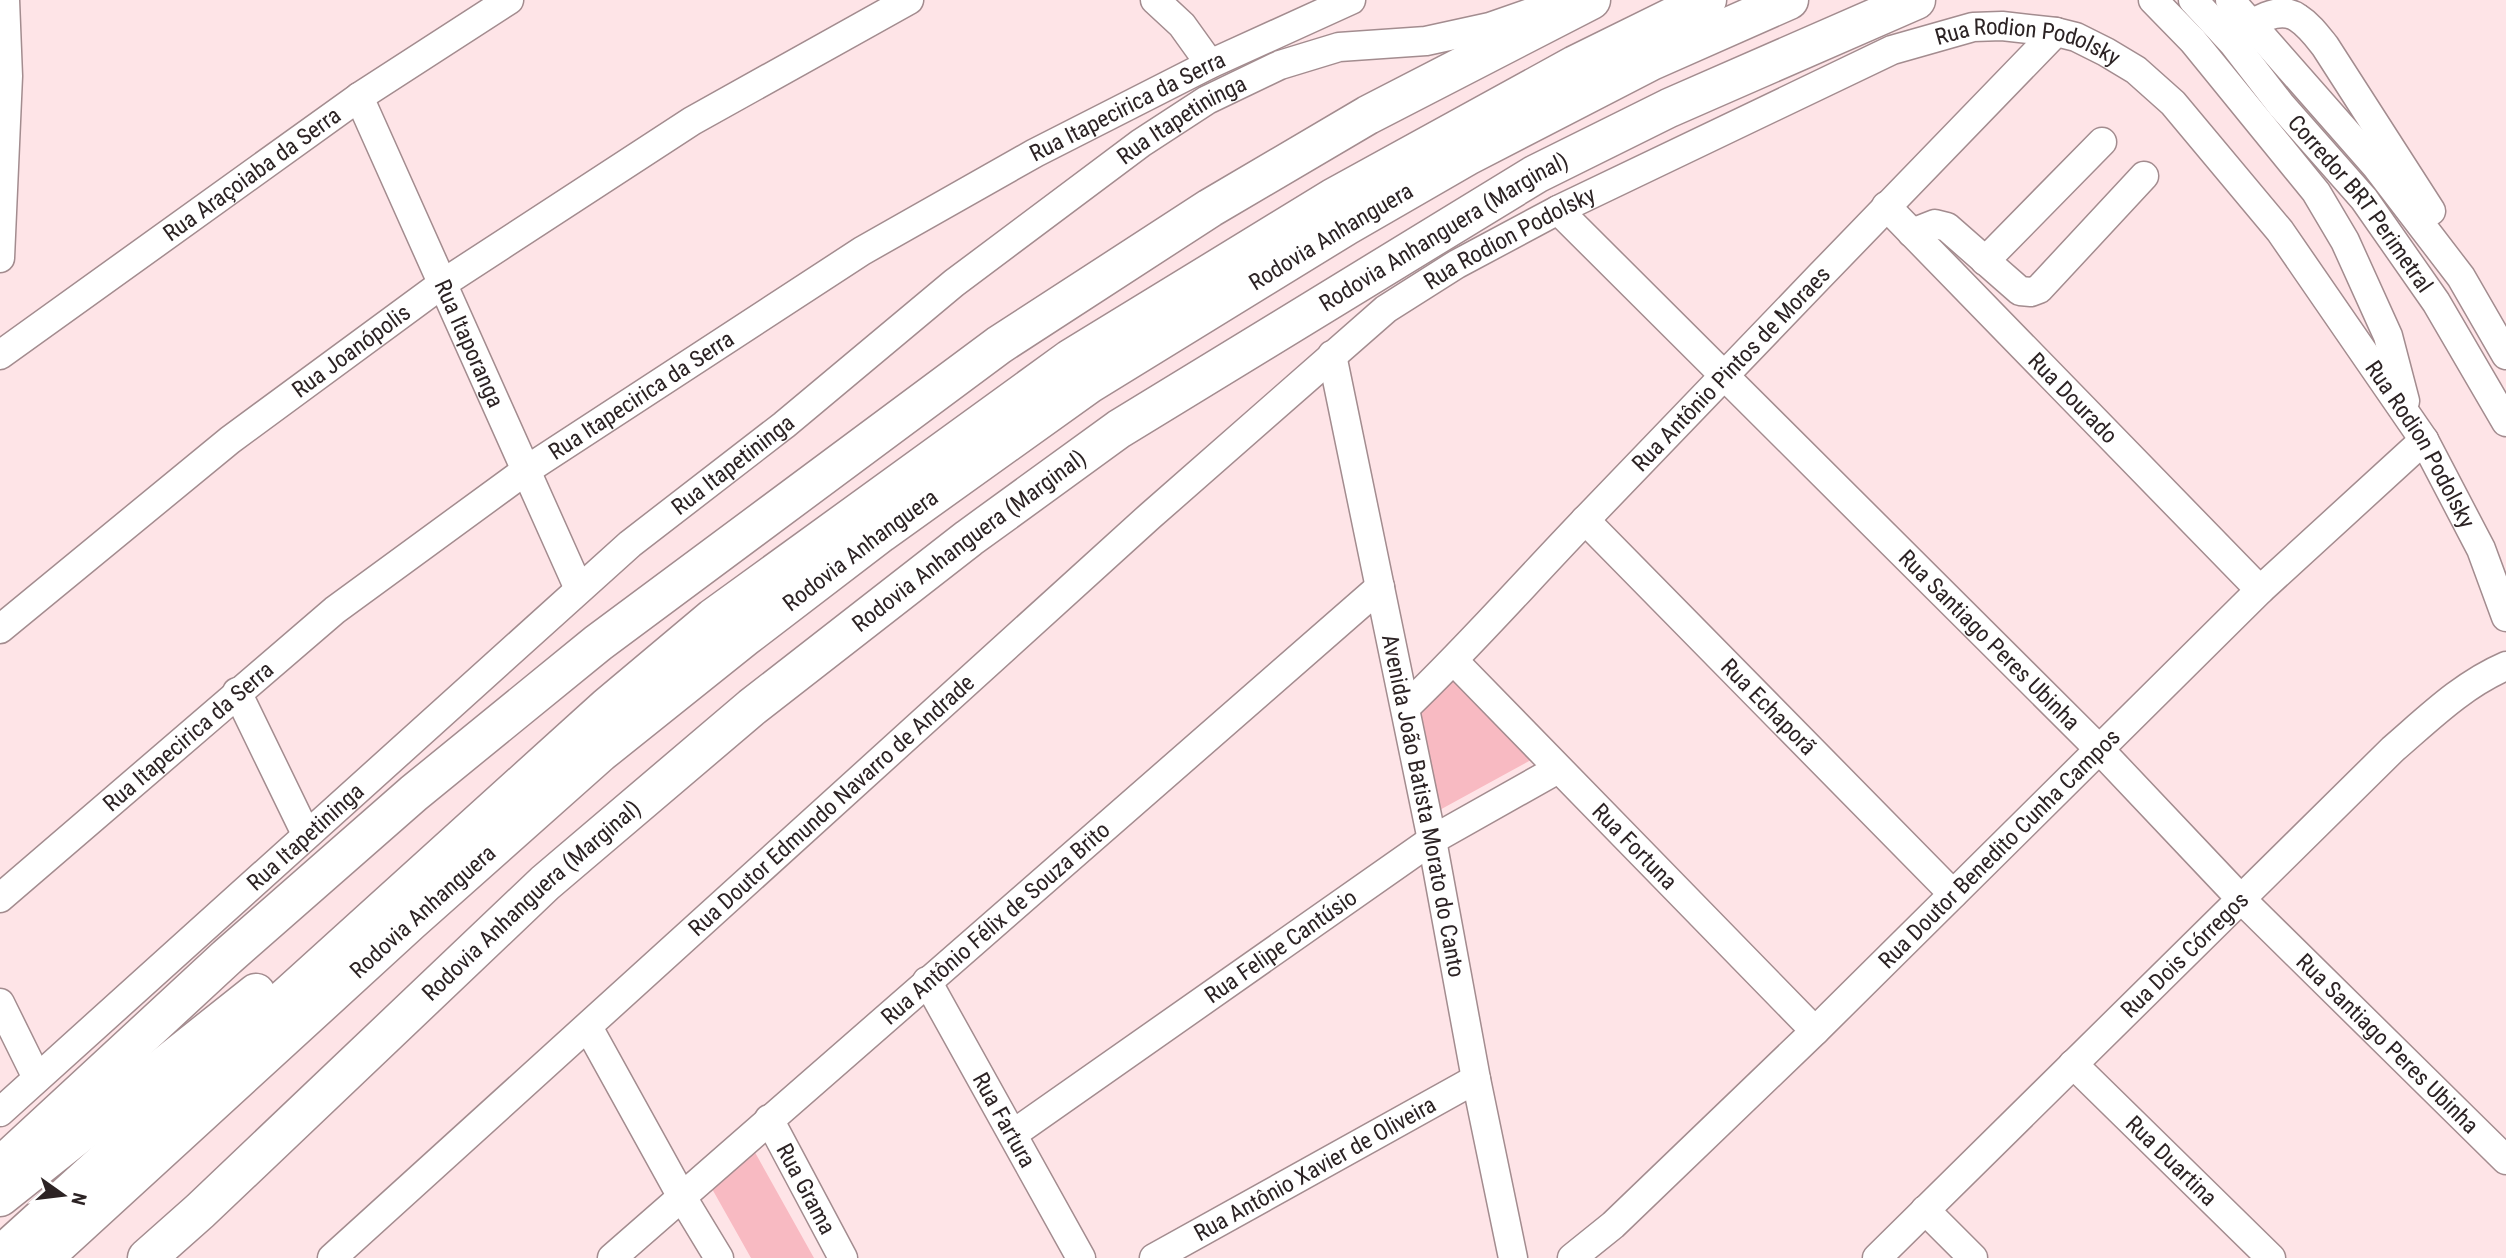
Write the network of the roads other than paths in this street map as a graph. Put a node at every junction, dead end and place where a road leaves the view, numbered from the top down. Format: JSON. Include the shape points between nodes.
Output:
{"nodes":[{"id":1,"x":5,"y":0,"type":"edge"},
{"id":2,"x":509,"y":0,"type":"edge"},
{"id":3,"x":909,"y":0,"type":"edge"},
{"id":4,"x":1155,"y":0,"type":"edge"},
{"id":5,"x":1351,"y":0,"type":"edge"},
{"id":6,"x":1570,"y":0,"type":"edge"},
{"id":7,"x":1591,"y":0,"type":"edge"},
{"id":8,"x":1707,"y":0,"type":"edge"},
{"id":9,"x":1789,"y":0,"type":"edge"},
{"id":10,"x":1916,"y":0,"type":"edge"},
{"id":11,"x":2153,"y":0,"type":"edge"},
{"id":12,"x":2193,"y":0,"type":"edge"},
{"id":13,"x":2230,"y":0,"type":"edge"},
{"id":14,"x":2253,"y":24,"type":"junction"},
{"id":15,"x":2056,"y":32,"type":"junction"},
{"id":16,"x":2232,"y":43,"type":"junction"},
{"id":17,"x":1210,"y":64,"type":"junction"},
{"id":18,"x":4,"y":80,"type":"edge"},
{"id":19,"x":2227,"y":86,"type":"junction"},
{"id":20,"x":359,"y":97,"type":"junction"},
{"id":21,"x":2102,"y":142,"type":"dead end"},
{"id":22,"x":2144,"y":176,"type":"dead end"},
{"id":23,"x":1886,"y":206,"type":"junction"},
{"id":24,"x":1559,"y":210,"type":"junction"},
{"id":25,"x":1912,"y":233,"type":"junction"},
{"id":26,"x":0,"y":258,"type":"edge"},
{"id":27,"x":1985,"y":261,"type":"junction"},
{"id":28,"x":2461,"y":277,"type":"junction"},
{"id":29,"x":442,"y":284,"type":"junction"},
{"id":30,"x":0,"y":355,"type":"edge"},
{"id":31,"x":1332,"y":355,"type":"junction"},
{"id":32,"x":2506,"y":355,"type":"edge"},
{"id":33,"x":1726,"y":375,"type":"junction"},
{"id":34,"x":2506,"y":422,"type":"edge"},
{"id":35,"x":2417,"y":430,"type":"junction"},
{"id":36,"x":525,"y":471,"type":"junction"},
{"id":37,"x":1585,"y":520,"type":"junction"},
{"id":38,"x":1380,"y":587,"type":"junction"},
{"id":39,"x":579,"y":589,"type":"junction"},
{"id":40,"x":2260,"y":590,"type":"junction"},
{"id":41,"x":2506,"y":617,"type":"edge"},
{"id":42,"x":1,"y":628,"type":"edge"},
{"id":43,"x":1454,"y":661,"type":"junction"},
{"id":44,"x":2506,"y":666,"type":"edge"},
{"id":45,"x":237,"y":692,"type":"junction"},
{"id":46,"x":607,"y":707,"type":"junction"},
{"id":47,"x":1406,"y":707,"type":"junction"},
{"id":48,"x":2100,"y":750,"type":"junction"},
{"id":49,"x":1558,"y":769,"type":"junction"},
{"id":50,"x":306,"y":834,"type":"junction"},
{"id":51,"x":1432,"y":840,"type":"junction"},
{"id":52,"x":1953,"y":894,"type":"junction"},
{"id":53,"x":0,"y":898,"type":"edge"},
{"id":54,"x":2241,"y":899,"type":"junction"},
{"id":55,"x":927,"y":981,"type":"junction"},
{"id":56,"x":0,"y":1003,"type":"edge"},
{"id":57,"x":589,"y":1027,"type":"junction"},
{"id":58,"x":1815,"y":1031,"type":"junction"},
{"id":59,"x":2073,"y":1064,"type":"junction"},
{"id":60,"x":37,"y":1078,"type":"junction"},
{"id":61,"x":1476,"y":1079,"type":"junction"},
{"id":62,"x":0,"y":1112,"type":"edge"},
{"id":63,"x":769,"y":1119,"type":"junction"},
{"id":64,"x":1013,"y":1134,"type":"junction"},
{"id":65,"x":2506,"y":1160,"type":"edge"},
{"id":66,"x":0,"y":1167,"type":"edge"},
{"id":67,"x":0,"y":1197,"type":"edge"},
{"id":68,"x":682,"y":1197,"type":"junction"},
{"id":69,"x":1925,"y":1210,"type":"junction"},
{"id":70,"x":1614,"y":1225,"type":"junction"},
{"id":71,"x":0,"y":1256,"type":"edge"},
{"id":72,"x":43,"y":1258,"type":"edge"},
{"id":73,"x":147,"y":1258,"type":"edge"},
{"id":74,"x":332,"y":1258,"type":"edge"},
{"id":75,"x":612,"y":1258,"type":"edge"},
{"id":76,"x":719,"y":1258,"type":"edge"},
{"id":77,"x":843,"y":1258,"type":"edge"},
{"id":78,"x":1081,"y":1258,"type":"edge"},
{"id":79,"x":1154,"y":1258,"type":"edge"},
{"id":80,"x":1513,"y":1258,"type":"edge"},
{"id":81,"x":1572,"y":1258,"type":"edge"},
{"id":82,"x":1600,"y":1258,"type":"edge"},
{"id":83,"x":1877,"y":1258,"type":"edge"},
{"id":84,"x":1973,"y":1258,"type":"edge"},
{"id":85,"x":2271,"y":1258,"type":"edge"}],
"edges":[{"from":1,"to":18,"type":"street"},
{"from":2,"to":20,"type":"street","name":"Rua Araçoiaba da Serra"},
{"from":3,"to":29,"type":"street","name":"Rua Joanópolis","via":[[692,121]]},
{"from":4,"to":17,"type":"street","via":[[1182,25]]},
{"from":5,"to":17,"type":"street","name":"Rua Itapecirica da Serra"},
{"from":6,"to":39,"type":"street","name":"Rua Itapetininga","via":[[1490,27],[1426,41],[1339,47],[1280,65],[1207,100],[1141,143],[954,283]]},
{"from":7,"to":66,"type":"highway","via":[[1368,115],[1210,208],[999,345],[598,643],[414,793],[227,957]]},
{"from":8,"to":46,"type":"highway","name":"Rodovia Anhanguera","via":[[1575,65],[1357,185],[1070,359],[713,618]]},
{"from":9,"to":72,"type":"highway","name":"Rodovia Anhanguera","via":[[1651,61],[1469,155],[1357,220],[1089,384],[892,525],[600,753]]},
{"from":10,"to":73,"type":"highway","name":"Rodovia Anhanguera (Marginal)","via":[[1669,108],[1536,174],[1108,436],[752,707],[545,883]]},
{"from":11,"to":19,"type":"street","via":[[2193,41]]},
{"from":12,"to":16,"type":"street","name":"Corredor BRT Perimetral"},
{"from":13,"to":14,"type":"street"},
{"from":14,"to":16,"type":"street"},
{"from":14,"to":28,"type":"street","via":[[2376,166]]},
{"from":14,"to":28,"type":"street","via":[[2276,14],[2291,14],[2325,46],[2446,236]]},
{"from":15,"to":23,"type":"street","name":"Rua Antônio Pintos de Moraes"},
{"from":15,"to":24,"type":"street","name":"Rua Rodion Podolsky","via":[[1973,27],[1892,50]]},
{"from":15,"to":35,"type":"street","name":"Rua Rodion Podolsky","via":[[2076,37],[2136,70],[2173,103],[2280,231]]},
{"from":16,"to":19,"type":"street"},
{"from":16,"to":34,"type":"street","name":"Corredor BRT Perimetral","via":[[2364,199],[2436,302]]},
{"from":17,"to":36,"type":"street","name":"Rua Itapecirica da Serra","via":[[1035,153],[862,251]]},
{"from":18,"to":26,"type":"street"},
{"from":19,"to":35,"type":"street","via":[[2316,192],[2345,241],[2388,336]]},
{"from":20,"to":29,"type":"street","name":"Rua Itaporanga"},
{"from":20,"to":30,"type":"street","name":"Rua Araçoiaba da Serra"},
{"from":21,"to":27,"type":"street"},
{"from":22,"to":27,"type":"street","via":[[2035,291],[2021,291]]},
{"from":23,"to":25,"type":"street","name":"Rua Dourado"},
{"from":23,"to":33,"type":"street","name":"Rua Antônio Pintos de Moraes"},
{"from":24,"to":31,"type":"street","name":"Rua Rodion Podolsky","via":[[1426,283],[1386,309]]},
{"from":24,"to":33,"type":"street","name":"Rua Santiago Peres Ubinha"},
{"from":25,"to":27,"type":"street","via":[[1943,225]]},
{"from":25,"to":40,"type":"street","name":"Rua Dourado"},
{"from":28,"to":32,"type":"street"},
{"from":29,"to":36,"type":"street","name":"Rua Itaporanga"},
{"from":29,"to":42,"type":"street","name":"Rua Joanópolis","via":[[230,440]]},
{"from":31,"to":38,"type":"street","name":"Avenida João Batista Morato do Canto"},
{"from":31,"to":57,"type":"street","name":"Rua Doutor Edmundo Navarro de Andrade"},
{"from":33,"to":37,"type":"street","name":"Rua Antônio Pintos de Moraes"},
{"from":33,"to":48,"type":"street","name":"Rua Santiago Peres Ubinha"},
{"from":35,"to":40,"type":"street","name":"Rua Doutor Benedito Cunha Campos"},
{"from":35,"to":41,"type":"street","name":"Rua Rodion Podolsky","via":[[2482,549]]},
{"from":36,"to":39,"type":"street","name":"Rua Itaporanga"},
{"from":36,"to":45,"type":"street","name":"Rua Itapecirica da Serra","via":[[335,610]]},
{"from":37,"to":43,"type":"street","name":"Rua Antônio Pintos de Moraes"},
{"from":37,"to":52,"type":"street","name":"Rua Echaporã"},
{"from":38,"to":47,"type":"street","name":"Avenida João Batista Morato do Canto"},
{"from":38,"to":55,"type":"street","name":"Rua Antônio Félix de Souza Brito"},
{"from":39,"to":50,"type":"street","name":"Rua Itapetininga"},
{"from":40,"to":48,"type":"street","name":"Rua Doutor Benedito Cunha Campos"},
{"from":43,"to":47,"type":"street","name":"Rua Antônio Pintos de Moraes"},
{"from":43,"to":49,"type":"street","name":"Rua Fortuna"},
{"from":44,"to":54,"type":"street","name":"Rua Dois Córregos","via":[[2456,695],[2393,749]]},
{"from":45,"to":50,"type":"street"},
{"from":45,"to":53,"type":"street","name":"Rua Itapecirica da Serra"},
{"from":46,"to":67,"type":"highway"},
{"from":46,"to":71,"type":"highway","name":"Rodovia Anhanguera"},
{"from":47,"to":51,"type":"street","name":"Avenida João Batista Morato do Canto"},
{"from":48,"to":52,"type":"street","name":"Rua Doutor Benedito Cunha Campos"},
{"from":48,"to":54,"type":"street","name":"Rua Santiago Peres Ubinha"},
{"from":49,"to":51,"type":"street","name":"Rua Felipe Cantúsio"},
{"from":49,"to":58,"type":"street","name":"Rua Fortuna"},
{"from":50,"to":60,"type":"street","name":"Rua Itapetininga"},
{"from":51,"to":61,"type":"street","name":"Avenida João Batista Morato do Canto"},
{"from":51,"to":64,"type":"street","name":"Rua Felipe Cantúsio"},
{"from":52,"to":58,"type":"street","name":"Rua Doutor Benedito Cunha Campos"},
{"from":54,"to":59,"type":"street","name":"Rua Dois Córregos"},
{"from":54,"to":65,"type":"street","name":"Rua Santiago Peres Ubinha"},
{"from":55,"to":63,"type":"street","name":"Rua Antônio Félix de Souza Brito"},
{"from":55,"to":64,"type":"street","name":"Rua Fartura"},
{"from":56,"to":60,"type":"street"},
{"from":57,"to":68,"type":"street"},
{"from":57,"to":74,"type":"street","name":"Rua Doutor Edmundo Navarro de Andrade"},
{"from":58,"to":70,"type":"street","name":"Rua Doutor Benedito Cunha Campos"},
{"from":59,"to":69,"type":"street","name":"Rua Dois Córregos"},
{"from":59,"to":85,"type":"street","name":"Rua Duartina"},
{"from":60,"to":62,"type":"street","name":"Rua Itapetininga"},
{"from":61,"to":79,"type":"street","name":"Rua Antônio Xavier de Oliveira"},
{"from":61,"to":80,"type":"street","name":"Avenida João Batista Morato do Canto"},
{"from":63,"to":68,"type":"street","name":"Rua Antônio Félix de Souza Brito"},
{"from":63,"to":77,"type":"street","name":"Rua Grama"},
{"from":64,"to":78,"type":"street","name":"Rua Fartura"},
{"from":68,"to":75,"type":"street","name":"Rua Antônio Félix de Souza Brito"},
{"from":68,"to":76,"type":"street"},
{"from":69,"to":83,"type":"street","name":"Rua Dois Córregos"},
{"from":69,"to":84,"type":"street"},
{"from":70,"to":81,"type":"street","name":"Rua Doutor Benedito Cunha Campos"},
{"from":70,"to":82,"type":"street"}]}
